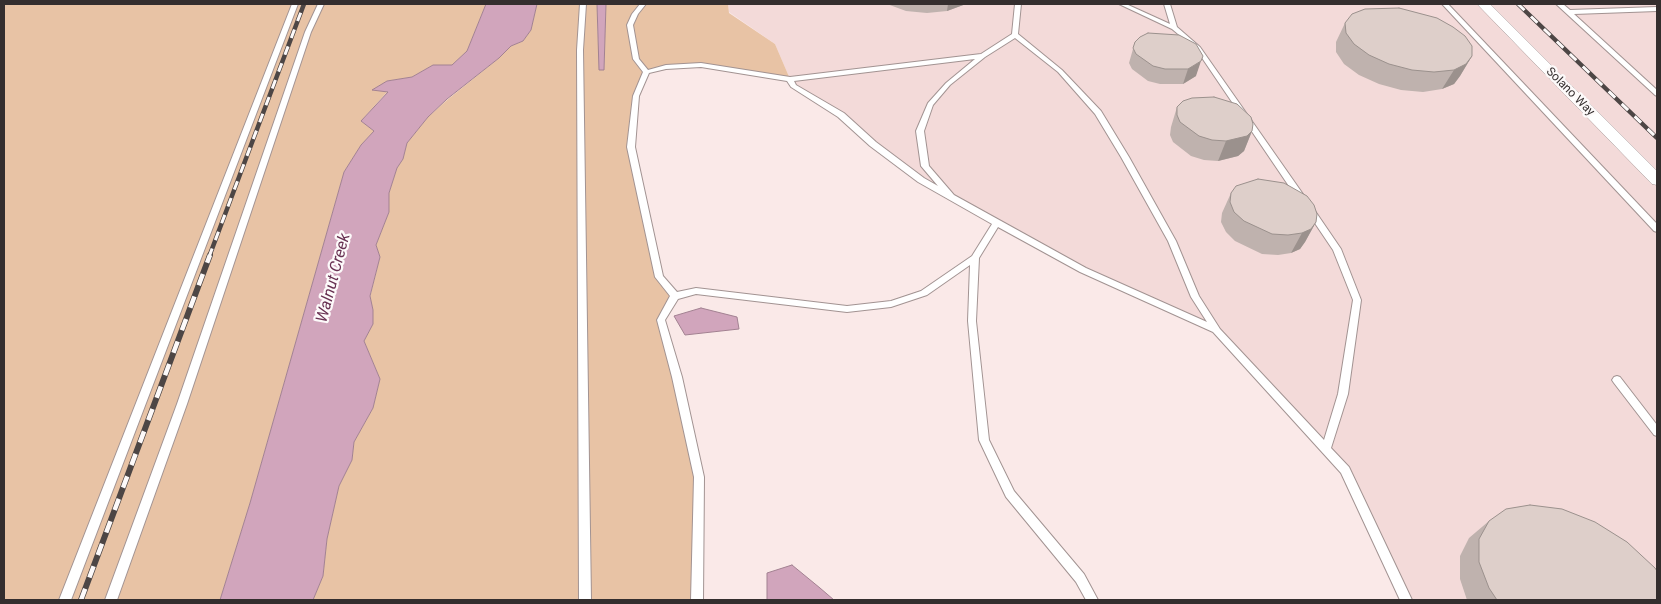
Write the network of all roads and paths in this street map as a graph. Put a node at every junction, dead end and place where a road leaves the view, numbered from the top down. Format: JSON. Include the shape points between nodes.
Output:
{"nodes":[{"id":1,"x":296,"y":4,"type":"edge"},
{"id":2,"x":321,"y":4,"type":"edge"},
{"id":3,"x":583,"y":4,"type":"edge"},
{"id":4,"x":643,"y":4,"type":"edge"},
{"id":5,"x":1018,"y":4,"type":"edge"},
{"id":6,"x":1122,"y":4,"type":"edge"},
{"id":7,"x":1167,"y":4,"type":"edge"},
{"id":8,"x":1445,"y":4,"type":"edge"},
{"id":9,"x":1482,"y":4,"type":"edge"},
{"id":10,"x":1560,"y":4,"type":"edge"},
{"id":11,"x":1657,"y":9,"type":"edge"},
{"id":12,"x":1569,"y":12,"type":"junction"},
{"id":13,"x":1174,"y":28,"type":"junction"},
{"id":14,"x":1016,"y":35,"type":"junction"},
{"id":15,"x":983,"y":56,"type":"junction"},
{"id":16,"x":646,"y":72,"type":"junction"},
{"id":17,"x":790,"y":79,"type":"junction"},
{"id":18,"x":1657,"y":94,"type":"edge"},
{"id":19,"x":1657,"y":180,"type":"edge"},
{"id":20,"x":951,"y":197,"type":"junction"},
{"id":21,"x":997,"y":223,"type":"junction"},
{"id":22,"x":1657,"y":229,"type":"edge"},
{"id":23,"x":975,"y":258,"type":"junction"},
{"id":24,"x":675,"y":296,"type":"junction"},
{"id":25,"x":1216,"y":330,"type":"junction"},
{"id":26,"x":1618,"y":380,"type":"dead end"},
{"id":27,"x":1657,"y":432,"type":"edge"},
{"id":28,"x":1326,"y":449,"type":"junction"},
{"id":29,"x":65,"y":600,"type":"edge"},
{"id":30,"x":111,"y":600,"type":"edge"},
{"id":31,"x":585,"y":600,"type":"edge"},
{"id":32,"x":698,"y":600,"type":"edge"},
{"id":33,"x":1092,"y":600,"type":"edge"},
{"id":34,"x":1406,"y":600,"type":"edge"}],
"edges":[{"from":1,"to":29,"type":"lane"},
{"from":2,"to":30,"type":"lane","via":[[308,32],[182,404]]},
{"from":3,"to":31,"type":"lane","via":[[580,59]]},
{"from":4,"to":16,"type":"lane","via":[[630,25],[636,59]]},
{"from":5,"to":14,"type":"lane"},
{"from":6,"to":13,"type":"lane"},
{"from":7,"to":13,"type":"lane"},
{"from":8,"to":22,"type":"lane"},
{"from":9,"to":19,"type":"street","name":"Solano Way"},
{"from":10,"to":12,"type":"lane"},
{"from":11,"to":12,"type":"lane"},
{"from":12,"to":18,"type":"lane"},
{"from":13,"to":28,"type":"lane","via":[[1198,48],[1337,249],[1357,300],[1343,394]]},
{"from":14,"to":15,"type":"lane"},
{"from":14,"to":25,"type":"lane","via":[[1060,72],[1098,113],[1172,242],[1196,297]]},
{"from":15,"to":17,"type":"lane"},
{"from":15,"to":20,"type":"lane","via":[[948,84],[930,104],[920,132],[925,166]]},
{"from":16,"to":17,"type":"lane","via":[[701,65]]},
{"from":16,"to":24,"type":"lane","via":[[636,96],[631,147],[659,277]]},
{"from":17,"to":20,"type":"lane","via":[[793,86],[841,115],[921,180]]},
{"from":20,"to":21,"type":"lane"},
{"from":21,"to":23,"type":"lane"},
{"from":21,"to":25,"type":"lane","via":[[1083,270]]},
{"from":23,"to":24,"type":"lane","via":[[924,293],[891,304],[847,308],[696,291]]},
{"from":23,"to":33,"type":"lane","via":[[972,321],[984,440],[1010,494],[1080,578]]},
{"from":24,"to":32,"type":"lane","via":[[661,320],[699,477]]},
{"from":25,"to":28,"type":"lane"},
{"from":26,"to":27,"type":"lane"},
{"from":28,"to":34,"type":"lane","via":[[1346,470]]}]}
